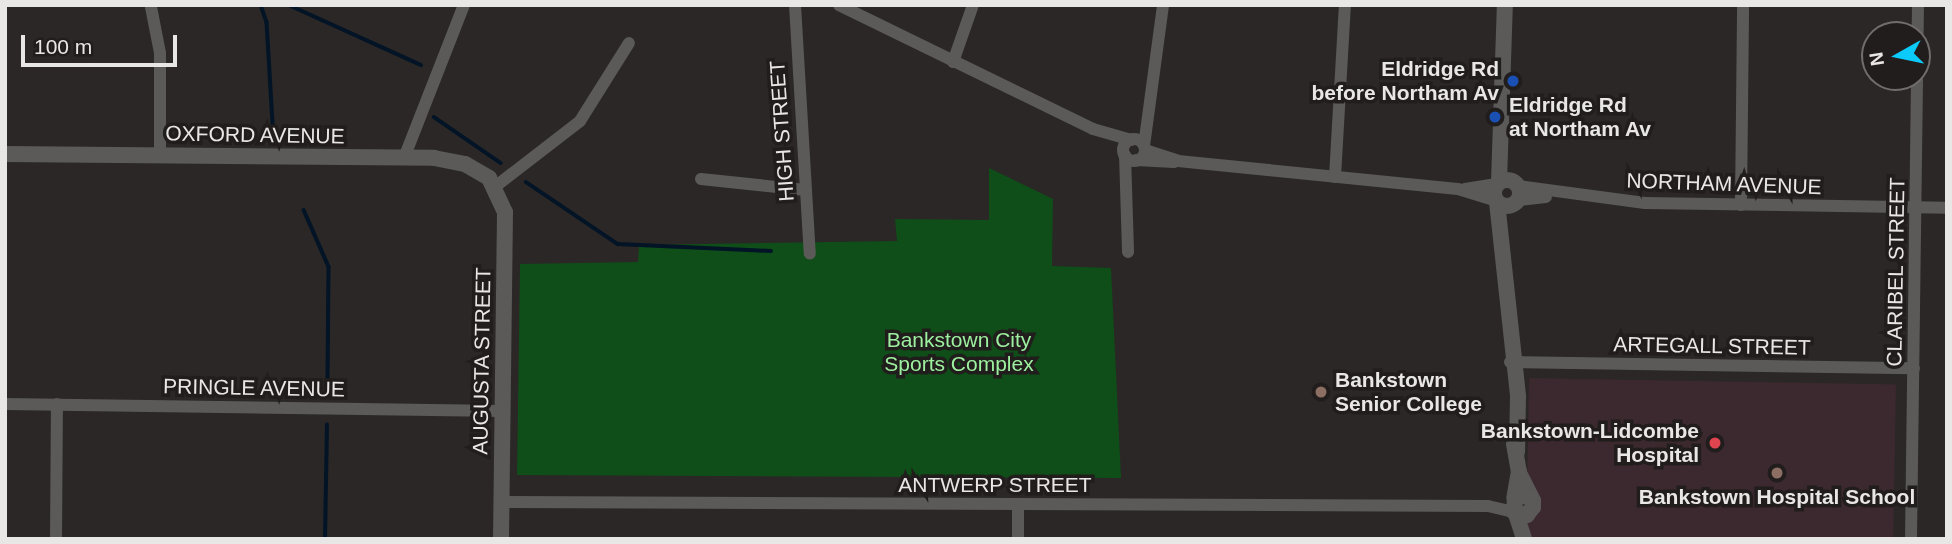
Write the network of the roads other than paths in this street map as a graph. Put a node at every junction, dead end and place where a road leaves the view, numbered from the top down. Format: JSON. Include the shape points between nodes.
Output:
{"nodes":[{"id":1,"x":464,"y":5,"type":"edge"},
{"id":2,"x":795,"y":5,"type":"edge"},
{"id":3,"x":839,"y":5,"type":"edge"},
{"id":4,"x":973,"y":5,"type":"edge"},
{"id":5,"x":1163,"y":5,"type":"edge"},
{"id":6,"x":1345,"y":5,"type":"edge"},
{"id":7,"x":1504,"y":5,"type":"edge"},
{"id":8,"x":1743,"y":5,"type":"edge"},
{"id":9,"x":1918,"y":5,"type":"edge"},
{"id":10,"x":151,"y":7,"type":"edge"},
{"id":11,"x":629,"y":43,"type":"dead end"},
{"id":12,"x":953,"y":62,"type":"junction"},
{"id":13,"x":1145,"y":112,"type":"junction"},
{"id":14,"x":1145,"y":148,"type":"junction"},
{"id":15,"x":1130,"y":151,"type":"junction"},
{"id":16,"x":5,"y":154,"type":"edge"},
{"id":17,"x":160,"y":155,"type":"junction"},
{"id":18,"x":404,"y":158,"type":"junction"},
{"id":19,"x":1178,"y":161,"type":"junction"},
{"id":20,"x":1335,"y":177,"type":"junction"},
{"id":21,"x":701,"y":179,"type":"dead end"},
{"id":22,"x":496,"y":186,"type":"junction"},
{"id":23,"x":806,"y":190,"type":"junction"},
{"id":24,"x":1506,"y":193,"type":"junction"},
{"id":25,"x":1741,"y":205,"type":"junction"},
{"id":26,"x":1916,"y":208,"type":"junction"},
{"id":27,"x":1947,"y":208,"type":"edge"},
{"id":28,"x":1128,"y":252,"type":"dead end"},
{"id":29,"x":810,"y":254,"type":"dead end"},
{"id":30,"x":1510,"y":362,"type":"junction"},
{"id":31,"x":1914,"y":368,"type":"junction"},
{"id":32,"x":5,"y":404,"type":"edge"},
{"id":33,"x":57,"y":404,"type":"junction"},
{"id":34,"x":502,"y":411,"type":"junction"},
{"id":35,"x":501,"y":502,"type":"junction"},
{"id":36,"x":1018,"y":505,"type":"junction"},
{"id":37,"x":1519,"y":505,"type":"junction"},
{"id":38,"x":56,"y":539,"type":"edge"},
{"id":39,"x":501,"y":539,"type":"edge"},
{"id":40,"x":1018,"y":539,"type":"edge"},
{"id":41,"x":1526,"y":539,"type":"edge"},
{"id":42,"x":1911,"y":539,"type":"edge"}],
"edges":[{"from":1,"to":18,"type":"street"},
{"from":2,"to":23,"type":"street","name":"HIGH STREET"},
{"from":3,"to":12,"type":"street","name":"NORTHAM AVENUE"},
{"from":4,"to":12,"type":"street"},
{"from":5,"to":13,"type":"street"},
{"from":6,"to":20,"type":"street"},
{"from":7,"to":24,"type":"street"},
{"from":8,"to":25,"type":"street"},
{"from":9,"to":26,"type":"street","name":"CLARIBEL STREET"},
{"from":10,"to":17,"type":"street","via":[[160,52]]},
{"from":11,"to":22,"type":"street","via":[[580,121]]},
{"from":12,"to":15,"type":"street","name":"NORTHAM AVENUE"},
{"from":13,"to":14,"type":"street"},
{"from":13,"to":15,"type":"street"},
{"from":14,"to":15,"type":"street"},
{"from":14,"to":19,"type":"street","name":"NORTHAM AVENUE"},
{"from":15,"to":19,"type":"street","name":"NORTHAM AVENUE"},
{"from":15,"to":28,"type":"street"},
{"from":16,"to":17,"type":"street","name":"OXFORD AVENUE"},
{"from":17,"to":18,"type":"street","name":"OXFORD AVENUE"},
{"from":18,"to":22,"type":"street","name":"OXFORD AVENUE","via":[[458,162]]},
{"from":19,"to":20,"type":"street","name":"NORTHAM AVENUE"},
{"from":20,"to":24,"type":"street","name":"NORTHAM AVENUE"},
{"from":21,"to":23,"type":"street"},
{"from":22,"to":34,"type":"street","name":"AUGUSTA STREET","via":[[505,212]]},
{"from":23,"to":29,"type":"street","name":"HIGH STREET"},
{"from":24,"to":25,"type":"street","name":"NORTHAM AVENUE"},
{"from":24,"to":30,"type":"street"},
{"from":25,"to":26,"type":"street","name":"NORTHAM AVENUE"},
{"from":26,"to":27,"type":"street","name":"NORTHAM AVENUE"},
{"from":26,"to":31,"type":"street","name":"CLARIBEL STREET"},
{"from":30,"to":31,"type":"street","name":"ARTEGALL STREET"},
{"from":30,"to":37,"type":"street","via":[[1519,418]]},
{"from":31,"to":42,"type":"street","name":"CLARIBEL STREET"},
{"from":32,"to":33,"type":"street","name":"PRINGLE AVENUE"},
{"from":33,"to":34,"type":"street","name":"PRINGLE AVENUE"},
{"from":33,"to":38,"type":"street"},
{"from":34,"to":35,"type":"street","name":"AUGUSTA STREET"},
{"from":35,"to":36,"type":"street","name":"ANTWERP STREET"},
{"from":35,"to":39,"type":"street","name":"AUGUSTA STREET"},
{"from":36,"to":37,"type":"street","name":"ANTWERP STREET"},
{"from":36,"to":40,"type":"street"},
{"from":37,"to":41,"type":"street"}]}
